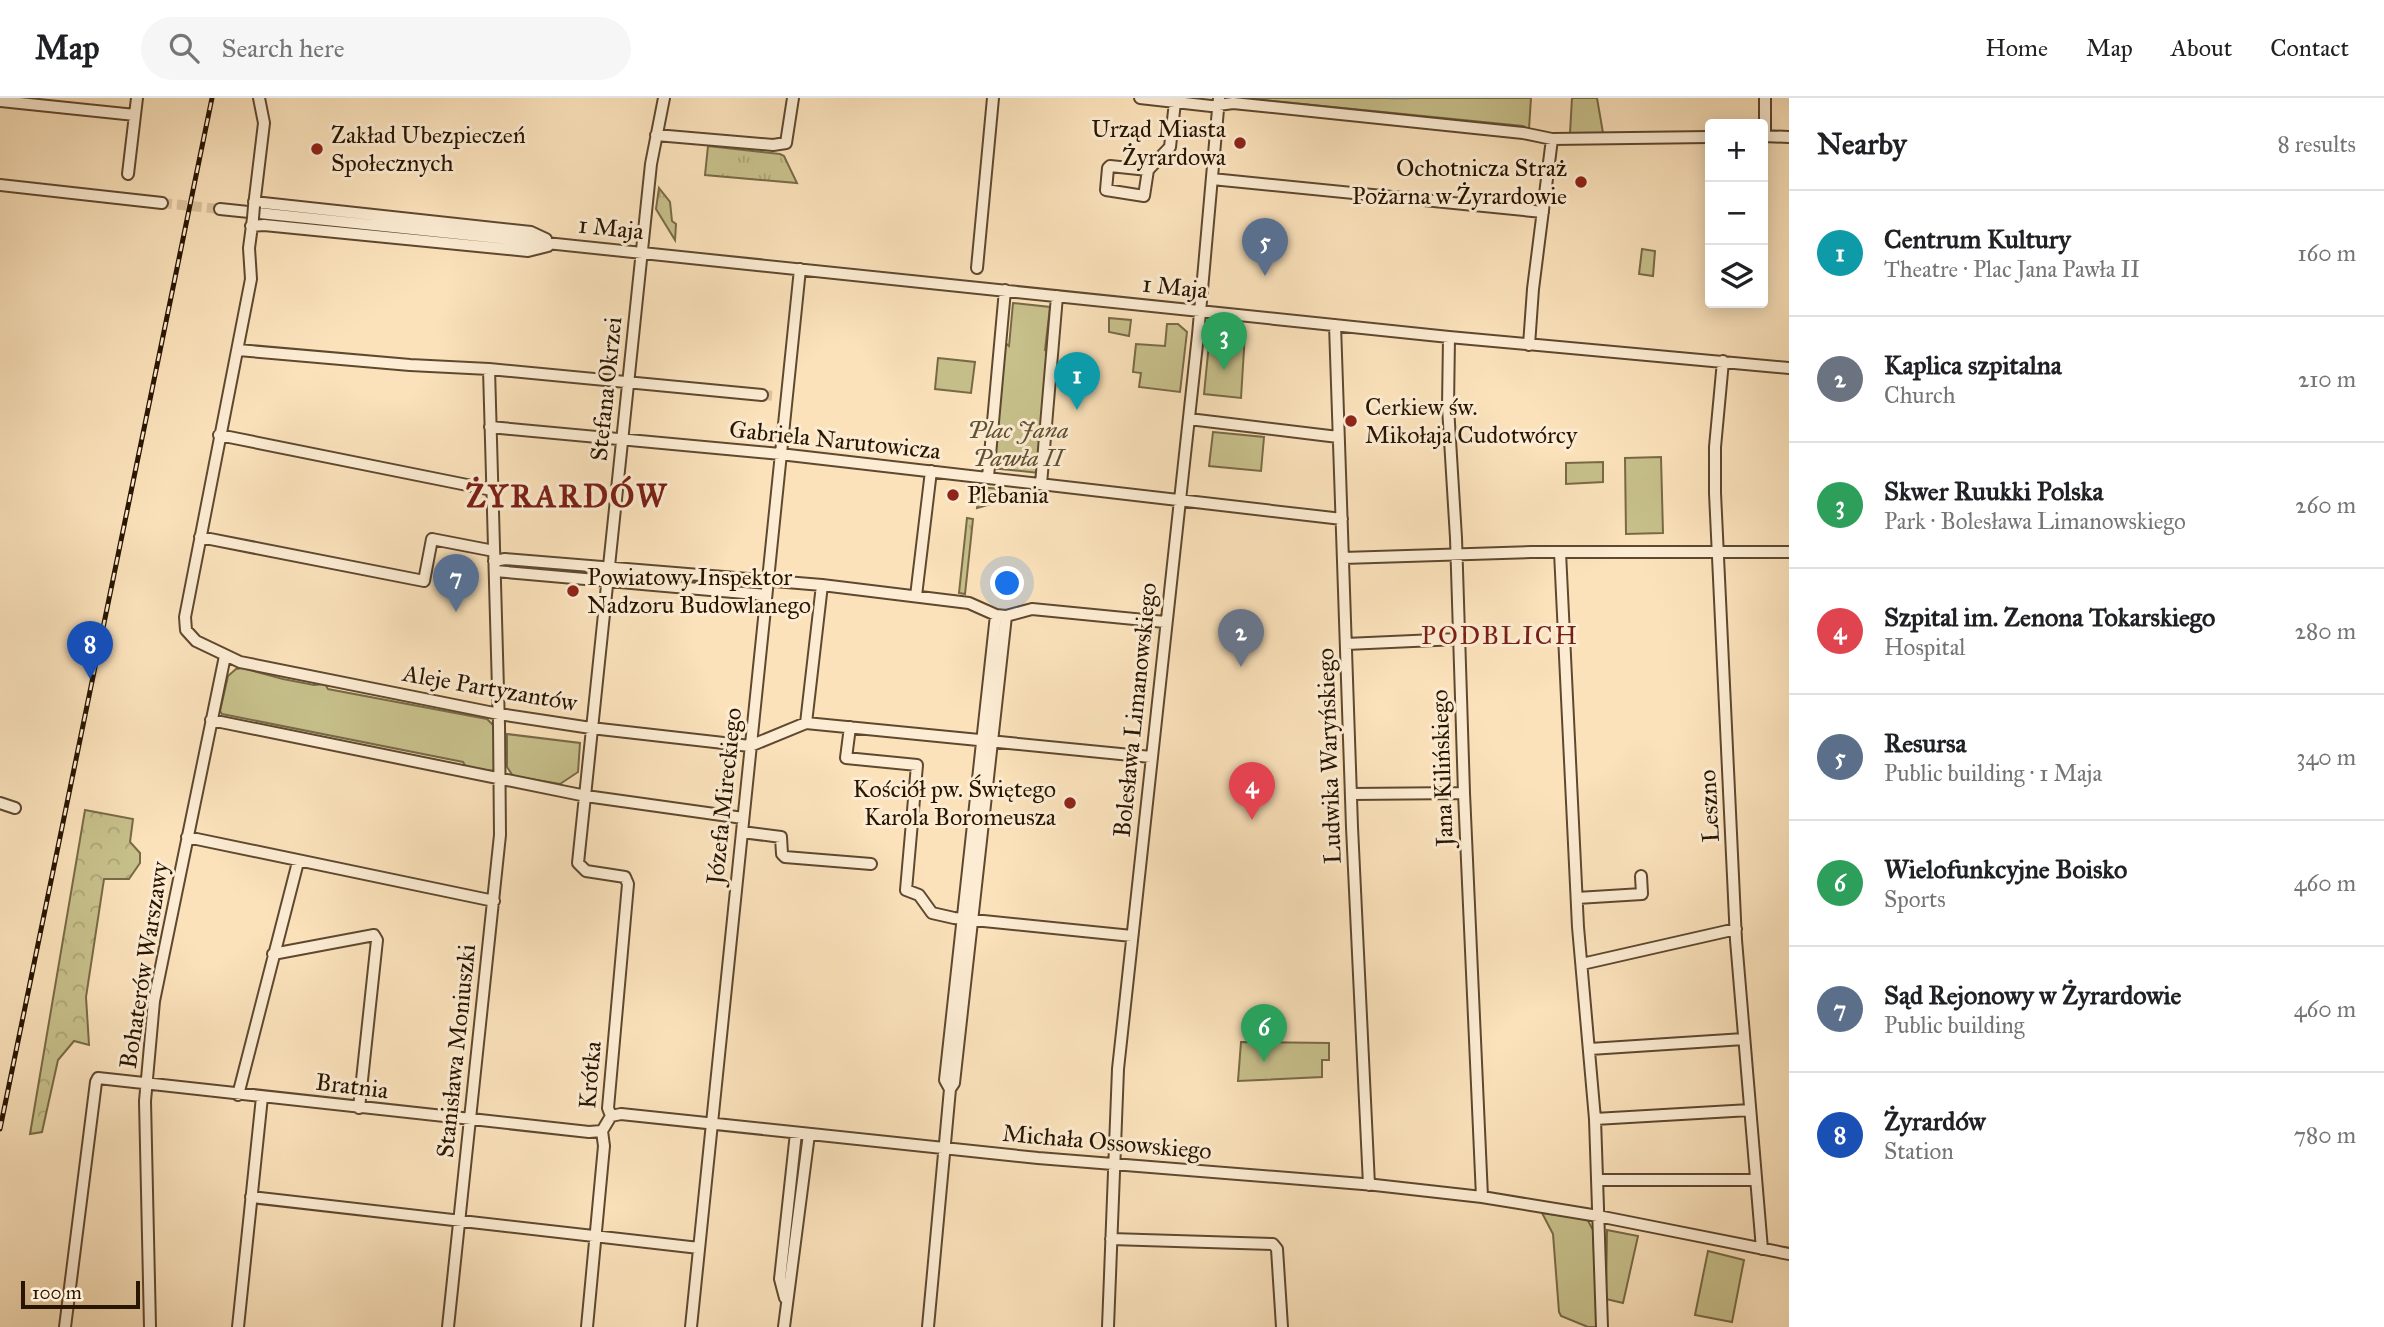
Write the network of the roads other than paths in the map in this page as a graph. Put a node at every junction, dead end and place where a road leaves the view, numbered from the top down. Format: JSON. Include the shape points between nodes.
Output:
{"nodes":[{"id":1,"x":137,"y":98,"type":"edge"},
{"id":2,"x":259,"y":98,"type":"edge"},
{"id":3,"x":664,"y":98,"type":"edge"},
{"id":4,"x":793,"y":98,"type":"edge"},
{"id":5,"x":993,"y":98,"type":"edge"},
{"id":6,"x":1140,"y":98,"type":"edge"},
{"id":7,"x":1765,"y":98,"type":"edge"},
{"id":8,"x":0,"y":101,"type":"edge"},
{"id":9,"x":1218,"y":101,"type":"edge"},
{"id":10,"x":1175,"y":102,"type":"junction"},
{"id":11,"x":135,"y":115,"type":"junction"},
{"id":12,"x":1764,"y":119,"type":"edge"},
{"id":13,"x":656,"y":135,"type":"junction"},
{"id":14,"x":1768,"y":136,"type":"edge"},
{"id":15,"x":1789,"y":137,"type":"edge"},
{"id":16,"x":1705,"y":138,"type":"edge"},
{"id":17,"x":1552,"y":139,"type":"junction"},
{"id":18,"x":1148,"y":170,"type":"dead end"},
{"id":19,"x":128,"y":174,"type":"dead end"},
{"id":20,"x":1212,"y":179,"type":"junction"},
{"id":21,"x":0,"y":184,"type":"edge"},
{"id":22,"x":162,"y":202,"type":"tunnel mouth"},
{"id":23,"x":254,"y":204,"type":"junction"},
{"id":24,"x":220,"y":209,"type":"tunnel mouth"},
{"id":25,"x":1543,"y":212,"type":"junction"},
{"id":26,"x":252,"y":222,"type":"junction"},
{"id":27,"x":557,"y":243,"type":"junction"},
{"id":28,"x":642,"y":253,"type":"junction"},
{"id":29,"x":800,"y":269,"type":"junction"},
{"id":30,"x":975,"y":287,"type":"junction"},
{"id":31,"x":1005,"y":290,"type":"junction"},
{"id":32,"x":1057,"y":296,"type":"junction"},
{"id":33,"x":1200,"y":311,"type":"junction"},
{"id":34,"x":1335,"y":325,"type":"junction"},
{"id":35,"x":1449,"y":337,"type":"junction"},
{"id":36,"x":1529,"y":345,"type":"junction"},
{"id":37,"x":238,"y":350,"type":"junction"},
{"id":38,"x":1723,"y":361,"type":"junction"},
{"id":39,"x":1789,"y":368,"type":"edge"},
{"id":40,"x":489,"y":369,"type":"junction"},
{"id":41,"x":628,"y":382,"type":"junction"},
{"id":42,"x":762,"y":395,"type":"tunnel mouth"},
{"id":43,"x":1189,"y":419,"type":"junction"},
{"id":44,"x":490,"y":427,"type":"junction"},
{"id":45,"x":219,"y":435,"type":"junction"},
{"id":46,"x":1338,"y":437,"type":"junction"},
{"id":47,"x":622,"y":440,"type":"junction"},
{"id":48,"x":780,"y":454,"type":"junction"},
{"id":49,"x":931,"y":471,"type":"junction"},
{"id":50,"x":988,"y":477,"type":"junction"},
{"id":51,"x":1041,"y":484,"type":"junction"},
{"id":52,"x":492,"y":490,"type":"junction"},
{"id":53,"x":1179,"y":499,"type":"junction"},
{"id":54,"x":1342,"y":519,"type":"junction"},
{"id":55,"x":200,"y":537,"type":"junction"},
{"id":56,"x":1560,"y":552,"type":"junction"},
{"id":57,"x":1789,"y":552,"type":"edge"},
{"id":58,"x":1456,"y":554,"type":"junction"},
{"id":59,"x":1718,"y":554,"type":"junction"},
{"id":60,"x":1343,"y":558,"type":"junction"},
{"id":61,"x":494,"y":561,"type":"junction"},
{"id":62,"x":608,"y":568,"type":"junction"},
{"id":63,"x":607,"y":580,"type":"junction"},
{"id":64,"x":768,"y":581,"type":"junction"},
{"id":65,"x":822,"y":585,"type":"junction"},
{"id":66,"x":766,"y":595,"type":"junction"},
{"id":67,"x":916,"y":596,"type":"junction"},
{"id":68,"x":1001,"y":615,"type":"junction"},
{"id":69,"x":1165,"y":622,"type":"junction"},
{"id":70,"x":1458,"y":639,"type":"junction"},
{"id":71,"x":1346,"y":644,"type":"junction"},
{"id":72,"x":225,"y":656,"type":"junction"},
{"id":73,"x":499,"y":714,"type":"junction"},
{"id":74,"x":211,"y":720,"type":"junction"},
{"id":75,"x":806,"y":723,"type":"junction"},
{"id":76,"x":591,"y":727,"type":"junction"},
{"id":77,"x":850,"y":727,"type":"junction"},
{"id":78,"x":986,"y":741,"type":"junction"},
{"id":79,"x":750,"y":746,"type":"junction"},
{"id":80,"x":1151,"y":757,"type":"junction"},
{"id":81,"x":500,"y":779,"type":"junction"},
{"id":82,"x":1464,"y":793,"type":"junction"},
{"id":83,"x":1351,"y":794,"type":"junction"},
{"id":84,"x":586,"y":796,"type":"junction"},
{"id":85,"x":0,"y":803,"type":"edge"},
{"id":86,"x":15,"y":808,"type":"dead end"},
{"id":87,"x":743,"y":818,"type":"junction"},
{"id":88,"x":742,"y":832,"type":"junction"},
{"id":89,"x":187,"y":837,"type":"junction"},
{"id":90,"x":298,"y":862,"type":"junction"},
{"id":91,"x":871,"y":864,"type":"dead end"},
{"id":92,"x":1641,"y":876,"type":"dead end"},
{"id":93,"x":1577,"y":898,"type":"junction"},
{"id":94,"x":494,"y":901,"type":"junction"},
{"id":95,"x":972,"y":919,"type":"junction"},
{"id":96,"x":1736,"y":929,"type":"junction"},
{"id":97,"x":1132,"y":936,"type":"junction"},
{"id":98,"x":273,"y":954,"type":"junction"},
{"id":99,"x":1582,"y":964,"type":"junction"},
{"id":100,"x":1744,"y":1039,"type":"junction"},
{"id":101,"x":1590,"y":1049,"type":"junction"},
{"id":102,"x":146,"y":1083,"type":"junction"},
{"id":103,"x":238,"y":1095,"type":"junction"},
{"id":104,"x":262,"y":1097,"type":"junction"},
{"id":105,"x":359,"y":1108,"type":"junction"},
{"id":106,"x":1749,"y":1110,"type":"junction"},
{"id":107,"x":611,"y":1116,"type":"junction"},
{"id":108,"x":1595,"y":1119,"type":"junction"},
{"id":109,"x":470,"y":1120,"type":"junction"},
{"id":110,"x":712,"y":1124,"type":"junction"},
{"id":111,"x":601,"y":1130,"type":"junction"},
{"id":112,"x":796,"y":1133,"type":"junction"},
{"id":113,"x":809,"y":1134,"type":"junction"},
{"id":114,"x":945,"y":1147,"type":"junction"},
{"id":115,"x":1115,"y":1165,"type":"junction"},
{"id":116,"x":1756,"y":1180,"type":"junction"},
{"id":117,"x":1597,"y":1181,"type":"junction"},
{"id":118,"x":1369,"y":1185,"type":"junction"},
{"id":119,"x":1482,"y":1197,"type":"junction"},
{"id":120,"x":251,"y":1198,"type":"junction"},
{"id":121,"x":1598,"y":1216,"type":"junction"},
{"id":122,"x":458,"y":1222,"type":"junction"},
{"id":123,"x":596,"y":1236,"type":"junction"},
{"id":124,"x":1111,"y":1238,"type":"junction"},
{"id":125,"x":699,"y":1248,"type":"junction"},
{"id":126,"x":1762,"y":1249,"type":"junction"},
{"id":127,"x":1789,"y":1254,"type":"edge"},
{"id":128,"x":787,"y":1308,"type":"junction"},
{"id":129,"x":65,"y":1327,"type":"edge"},
{"id":130,"x":150,"y":1327,"type":"edge"},
{"id":131,"x":239,"y":1327,"type":"edge"},
{"id":132,"x":448,"y":1327,"type":"edge"},
{"id":133,"x":587,"y":1327,"type":"edge"},
{"id":134,"x":691,"y":1327,"type":"edge"},
{"id":135,"x":784,"y":1327,"type":"edge"},
{"id":136,"x":928,"y":1327,"type":"edge"},
{"id":137,"x":1108,"y":1327,"type":"edge"},
{"id":138,"x":1282,"y":1327,"type":"edge"},
{"id":139,"x":1602,"y":1327,"type":"edge"}],
"edges":[{"from":1,"to":11,"type":"street"},
{"from":2,"to":23,"type":"street","via":[[264,122]]},
{"from":3,"to":13,"type":"street","name":"Stefana Okrzei"},
{"from":4,"to":13,"type":"street","via":[[786,143]]},
{"from":5,"to":30,"type":"street"},
{"from":6,"to":10,"type":"street"},
{"from":7,"to":12,"type":"street"},
{"from":8,"to":11,"type":"street"},
{"from":9,"to":10,"type":"street"},
{"from":9,"to":17,"type":"street"},
{"from":9,"to":20,"type":"street","name":"Bolesława Limanowskiego"},
{"from":10,"to":18,"type":"street","via":[[1170,147]]},
{"from":11,"to":19,"type":"street"},
{"from":13,"to":28,"type":"street","name":"Stefana Okrzei"},
{"from":14,"to":15,"type":"street"},
{"from":16,"to":17,"type":"street"},
{"from":17,"to":25,"type":"street"},
{"from":20,"to":25,"type":"street"},
{"from":20,"to":33,"type":"street","name":"Bolesława Limanowskiego"},
{"from":21,"to":22,"type":"street"},
{"from":23,"to":26,"type":"street","bridge":true},
{"from":23,"to":27,"type":"street","name":"1 Maja","via":[[531,232]]},
{"from":24,"to":27,"type":"street","name":"1 Maja"},
{"from":25,"to":36,"type":"street"},
{"from":26,"to":27,"type":"street","name":"1 Maja","via":[[528,251]]},
{"from":26,"to":37,"type":"street","via":[[251,279]]},
{"from":27,"to":28,"type":"street","name":"1 Maja"},
{"from":28,"to":29,"type":"street","name":"1 Maja"},
{"from":28,"to":41,"type":"street","name":"Stefana Okrzei"},
{"from":29,"to":30,"type":"street","name":"1 Maja"},
{"from":29,"to":48,"type":"street","name":"Józefa Mireckiego","via":[[781,397]]},
{"from":30,"to":31,"type":"street","name":"1 Maja"},
{"from":31,"to":32,"type":"street","name":"1 Maja"},
{"from":31,"to":50,"type":"street"},
{"from":32,"to":33,"type":"street","name":"1 Maja"},
{"from":32,"to":51,"type":"street"},
{"from":33,"to":34,"type":"street","name":"1 Maja"},
{"from":33,"to":43,"type":"street","name":"Bolesława Limanowskiego"},
{"from":34,"to":35,"type":"street","name":"1 Maja"},
{"from":34,"to":46,"type":"street","name":"Ludwika Waryńskiego"},
{"from":35,"to":36,"type":"street","name":"1 Maja"},
{"from":35,"to":58,"type":"street","name":"Jana Kilińskiego"},
{"from":36,"to":38,"type":"street","name":"1 Maja"},
{"from":37,"to":40,"type":"street"},
{"from":37,"to":45,"type":"street"},
{"from":38,"to":39,"type":"street","name":"1 Maja"},
{"from":38,"to":59,"type":"street","name":"Leszno","via":[[1715,447]]},
{"from":40,"to":41,"type":"street"},
{"from":40,"to":44,"type":"street","name":"Stanisława Moniuszki"},
{"from":41,"to":42,"type":"street"},
{"from":41,"to":47,"type":"street","name":"Stefana Okrzei"},
{"from":43,"to":46,"type":"street"},
{"from":43,"to":53,"type":"street","name":"Bolesława Limanowskiego"},
{"from":44,"to":47,"type":"street","name":"Gabriela Narutowicza"},
{"from":44,"to":52,"type":"street","name":"Stanisława Moniuszki"},
{"from":45,"to":52,"type":"street"},
{"from":45,"to":55,"type":"street"},
{"from":46,"to":54,"type":"street","name":"Ludwika Waryńskiego"},
{"from":47,"to":48,"type":"street","name":"Gabriela Narutowicza"},
{"from":47,"to":62,"type":"street","name":"Stefana Okrzei"},
{"from":48,"to":49,"type":"street","name":"Gabriela Narutowicza"},
{"from":48,"to":64,"type":"street","name":"Józefa Mireckiego"},
{"from":49,"to":50,"type":"street","name":"Gabriela Narutowicza"},
{"from":49,"to":67,"type":"street"},
{"from":50,"to":51,"type":"street","name":"Gabriela Narutowicza"},
{"from":51,"to":53,"type":"street","name":"Gabriela Narutowicza"},
{"from":52,"to":61,"type":"street","name":"Stanisława Moniuszki"},
{"from":53,"to":54,"type":"street","name":"Gabriela Narutowicza"},
{"from":53,"to":69,"type":"street","name":"Bolesława Limanowskiego"},
{"from":54,"to":60,"type":"street","name":"Ludwika Waryńskiego"},
{"from":55,"to":61,"type":"street","via":[[424,581],[432,539]]},
{"from":55,"to":72,"type":"street","name":"Aleje Partyzantów","via":[[185,627],[193,638]]},
{"from":56,"to":58,"type":"street"},
{"from":56,"to":59,"type":"street"},
{"from":56,"to":93,"type":"street"},
{"from":57,"to":59,"type":"street"},
{"from":58,"to":60,"type":"street"},
{"from":58,"to":70,"type":"street","name":"Jana Kilińskiego"},
{"from":59,"to":96,"type":"street","name":"Leszno"},
{"from":60,"to":71,"type":"street","name":"Ludwika Waryńskiego"},
{"from":61,"to":62,"type":"street"},
{"from":61,"to":63,"type":"street"},
{"from":61,"to":73,"type":"street","name":"Stanisława Moniuszki"},
{"from":62,"to":63,"type":"street","name":"Stefana Okrzei"},
{"from":62,"to":64,"type":"street"},
{"from":63,"to":66,"type":"street"},
{"from":63,"to":76,"type":"street","name":"Stefana Okrzei"},
{"from":64,"to":65,"type":"street"},
{"from":64,"to":66,"type":"street","name":"Józefa Mireckiego"},
{"from":65,"to":67,"type":"street"},
{"from":65,"to":75,"type":"street"},
{"from":66,"to":79,"type":"street","name":"Józefa Mireckiego"},
{"from":67,"to":68,"type":"street","via":[[969,603]]},
{"from":68,"to":69,"type":"street","via":[[1032,608]]},
{"from":68,"to":78,"type":"street"},
{"from":69,"to":80,"type":"street","name":"Bolesława Limanowskiego"},
{"from":70,"to":71,"type":"street"},
{"from":70,"to":82,"type":"street","name":"Jana Kilińskiego"},
{"from":71,"to":83,"type":"street","name":"Ludwika Waryńskiego"},
{"from":72,"to":73,"type":"street","name":"Aleje Partyzantów"},
{"from":72,"to":74,"type":"street","name":"Bohaterów Warszawy"},
{"from":73,"to":76,"type":"street","name":"Aleje Partyzantów"},
{"from":73,"to":81,"type":"street","name":"Stanisława Moniuszki"},
{"from":74,"to":81,"type":"street"},
{"from":74,"to":89,"type":"street","name":"Bohaterów Warszawy"},
{"from":75,"to":77,"type":"street"},
{"from":75,"to":79,"type":"street"},
{"from":76,"to":79,"type":"street","name":"Aleje Partyzantów"},
{"from":76,"to":84,"type":"street","name":"Stefana Okrzei"},
{"from":77,"to":78,"type":"street"},
{"from":77,"to":95,"type":"street","via":[[846,758],[917,765],[906,890],[919,895],[935,916]]},
{"from":78,"to":80,"type":"street"},
{"from":78,"to":95,"type":"street"},
{"from":79,"to":87,"type":"street","name":"Józefa Mireckiego"},
{"from":80,"to":97,"type":"street","name":"Bolesława Limanowskiego"},
{"from":81,"to":84,"type":"street"},
{"from":81,"to":94,"type":"street","name":"Stanisława Moniuszki"},
{"from":82,"to":83,"type":"street"},
{"from":82,"to":119,"type":"street","name":"Jana Kilińskiego"},
{"from":83,"to":118,"type":"street","name":"Ludwika Waryńskiego"},
{"from":84,"to":87,"type":"street"},
{"from":84,"to":107,"type":"street","name":"Krótka","via":[[578,863],[586,871],[625,877],[628,884],[608,1108]]},
{"from":85,"to":86,"type":"street"},
{"from":87,"to":88,"type":"street","name":"Józefa Mireckiego"},
{"from":88,"to":91,"type":"street","via":[[781,837],[782,854],[788,858]]},
{"from":88,"to":110,"type":"street","name":"Józefa Mireckiego"},
{"from":89,"to":90,"type":"street"},
{"from":89,"to":102,"type":"street","name":"Bohaterów Warszawy","via":[[156,988]]},
{"from":90,"to":94,"type":"street"},
{"from":90,"to":98,"type":"street"},
{"from":92,"to":93,"type":"street","via":[[1642,894]]},
{"from":93,"to":99,"type":"street"},
{"from":94,"to":109,"type":"street","name":"Stanisława Moniuszki"},
{"from":95,"to":97,"type":"street"},
{"from":95,"to":114,"type":"street"},
{"from":96,"to":99,"type":"street"},
{"from":96,"to":100,"type":"street","name":"Leszno"},
{"from":97,"to":115,"type":"street","name":"Bolesława Limanowskiego","via":[[1118,1069]]},
{"from":98,"to":103,"type":"street"},
{"from":98,"to":105,"type":"street","via":[[374,935],[377,940]]},
{"from":99,"to":101,"type":"street"},
{"from":100,"to":101,"type":"street"},
{"from":100,"to":106,"type":"street","name":"Leszno"},
{"from":101,"to":108,"type":"street"},
{"from":102,"to":103,"type":"street","name":"Bratnia"},
{"from":102,"to":129,"type":"street","name":"Bratnia","via":[[99,1078],[96,1082]]},
{"from":102,"to":130,"type":"street","name":"Bohaterów Warszawy"},
{"from":103,"to":104,"type":"street","name":"Bratnia"},
{"from":104,"to":105,"type":"street","name":"Bratnia"},
{"from":104,"to":120,"type":"street"},
{"from":105,"to":109,"type":"street","name":"Bratnia"},
{"from":106,"to":108,"type":"street"},
{"from":106,"to":116,"type":"street","name":"Leszno"},
{"from":107,"to":110,"type":"street","name":"Michała Ossowskiego"},
{"from":107,"to":111,"type":"street","name":"Krótka"},
{"from":108,"to":117,"type":"street"},
{"from":109,"to":111,"type":"street","name":"Bratnia"},
{"from":109,"to":122,"type":"street","name":"Stanisława Moniuszki"},
{"from":110,"to":112,"type":"street","name":"Michała Ossowskiego"},
{"from":110,"to":125,"type":"street","name":"Józefa Mireckiego"},
{"from":111,"to":123,"type":"street","name":"Krótka","via":[[604,1146]]},
{"from":112,"to":113,"type":"street","name":"Michała Ossowskiego"},
{"from":112,"to":128,"type":"street","via":[[780,1279]]},
{"from":113,"to":114,"type":"street","name":"Michała Ossowskiego"},
{"from":113,"to":128,"type":"street"},
{"from":114,"to":115,"type":"street","name":"Michała Ossowskiego"},
{"from":114,"to":136,"type":"street"},
{"from":115,"to":118,"type":"street","name":"Michała Ossowskiego"},
{"from":115,"to":124,"type":"street","name":"Bolesława Limanowskiego"},
{"from":116,"to":117,"type":"street"},
{"from":116,"to":126,"type":"street","name":"Leszno"},
{"from":117,"to":121,"type":"street"},
{"from":118,"to":119,"type":"street","name":"Michała Ossowskiego"},
{"from":119,"to":121,"type":"street","name":"Michała Ossowskiego"},
{"from":120,"to":122,"type":"street"},
{"from":120,"to":131,"type":"street"},
{"from":121,"to":126,"type":"street","name":"Michała Ossowskiego"},
{"from":121,"to":139,"type":"street"},
{"from":122,"to":123,"type":"street"},
{"from":122,"to":132,"type":"street","name":"Stanisława Moniuszki"},
{"from":123,"to":125,"type":"street"},
{"from":123,"to":133,"type":"street","name":"Krótka"},
{"from":124,"to":137,"type":"street","name":"Bolesława Limanowskiego"},
{"from":124,"to":138,"type":"street","via":[[1273,1244]]},
{"from":125,"to":134,"type":"street","name":"Józefa Mireckiego"},
{"from":126,"to":127,"type":"street","name":"Michała Ossowskiego"},
{"from":128,"to":135,"type":"street"}]}
